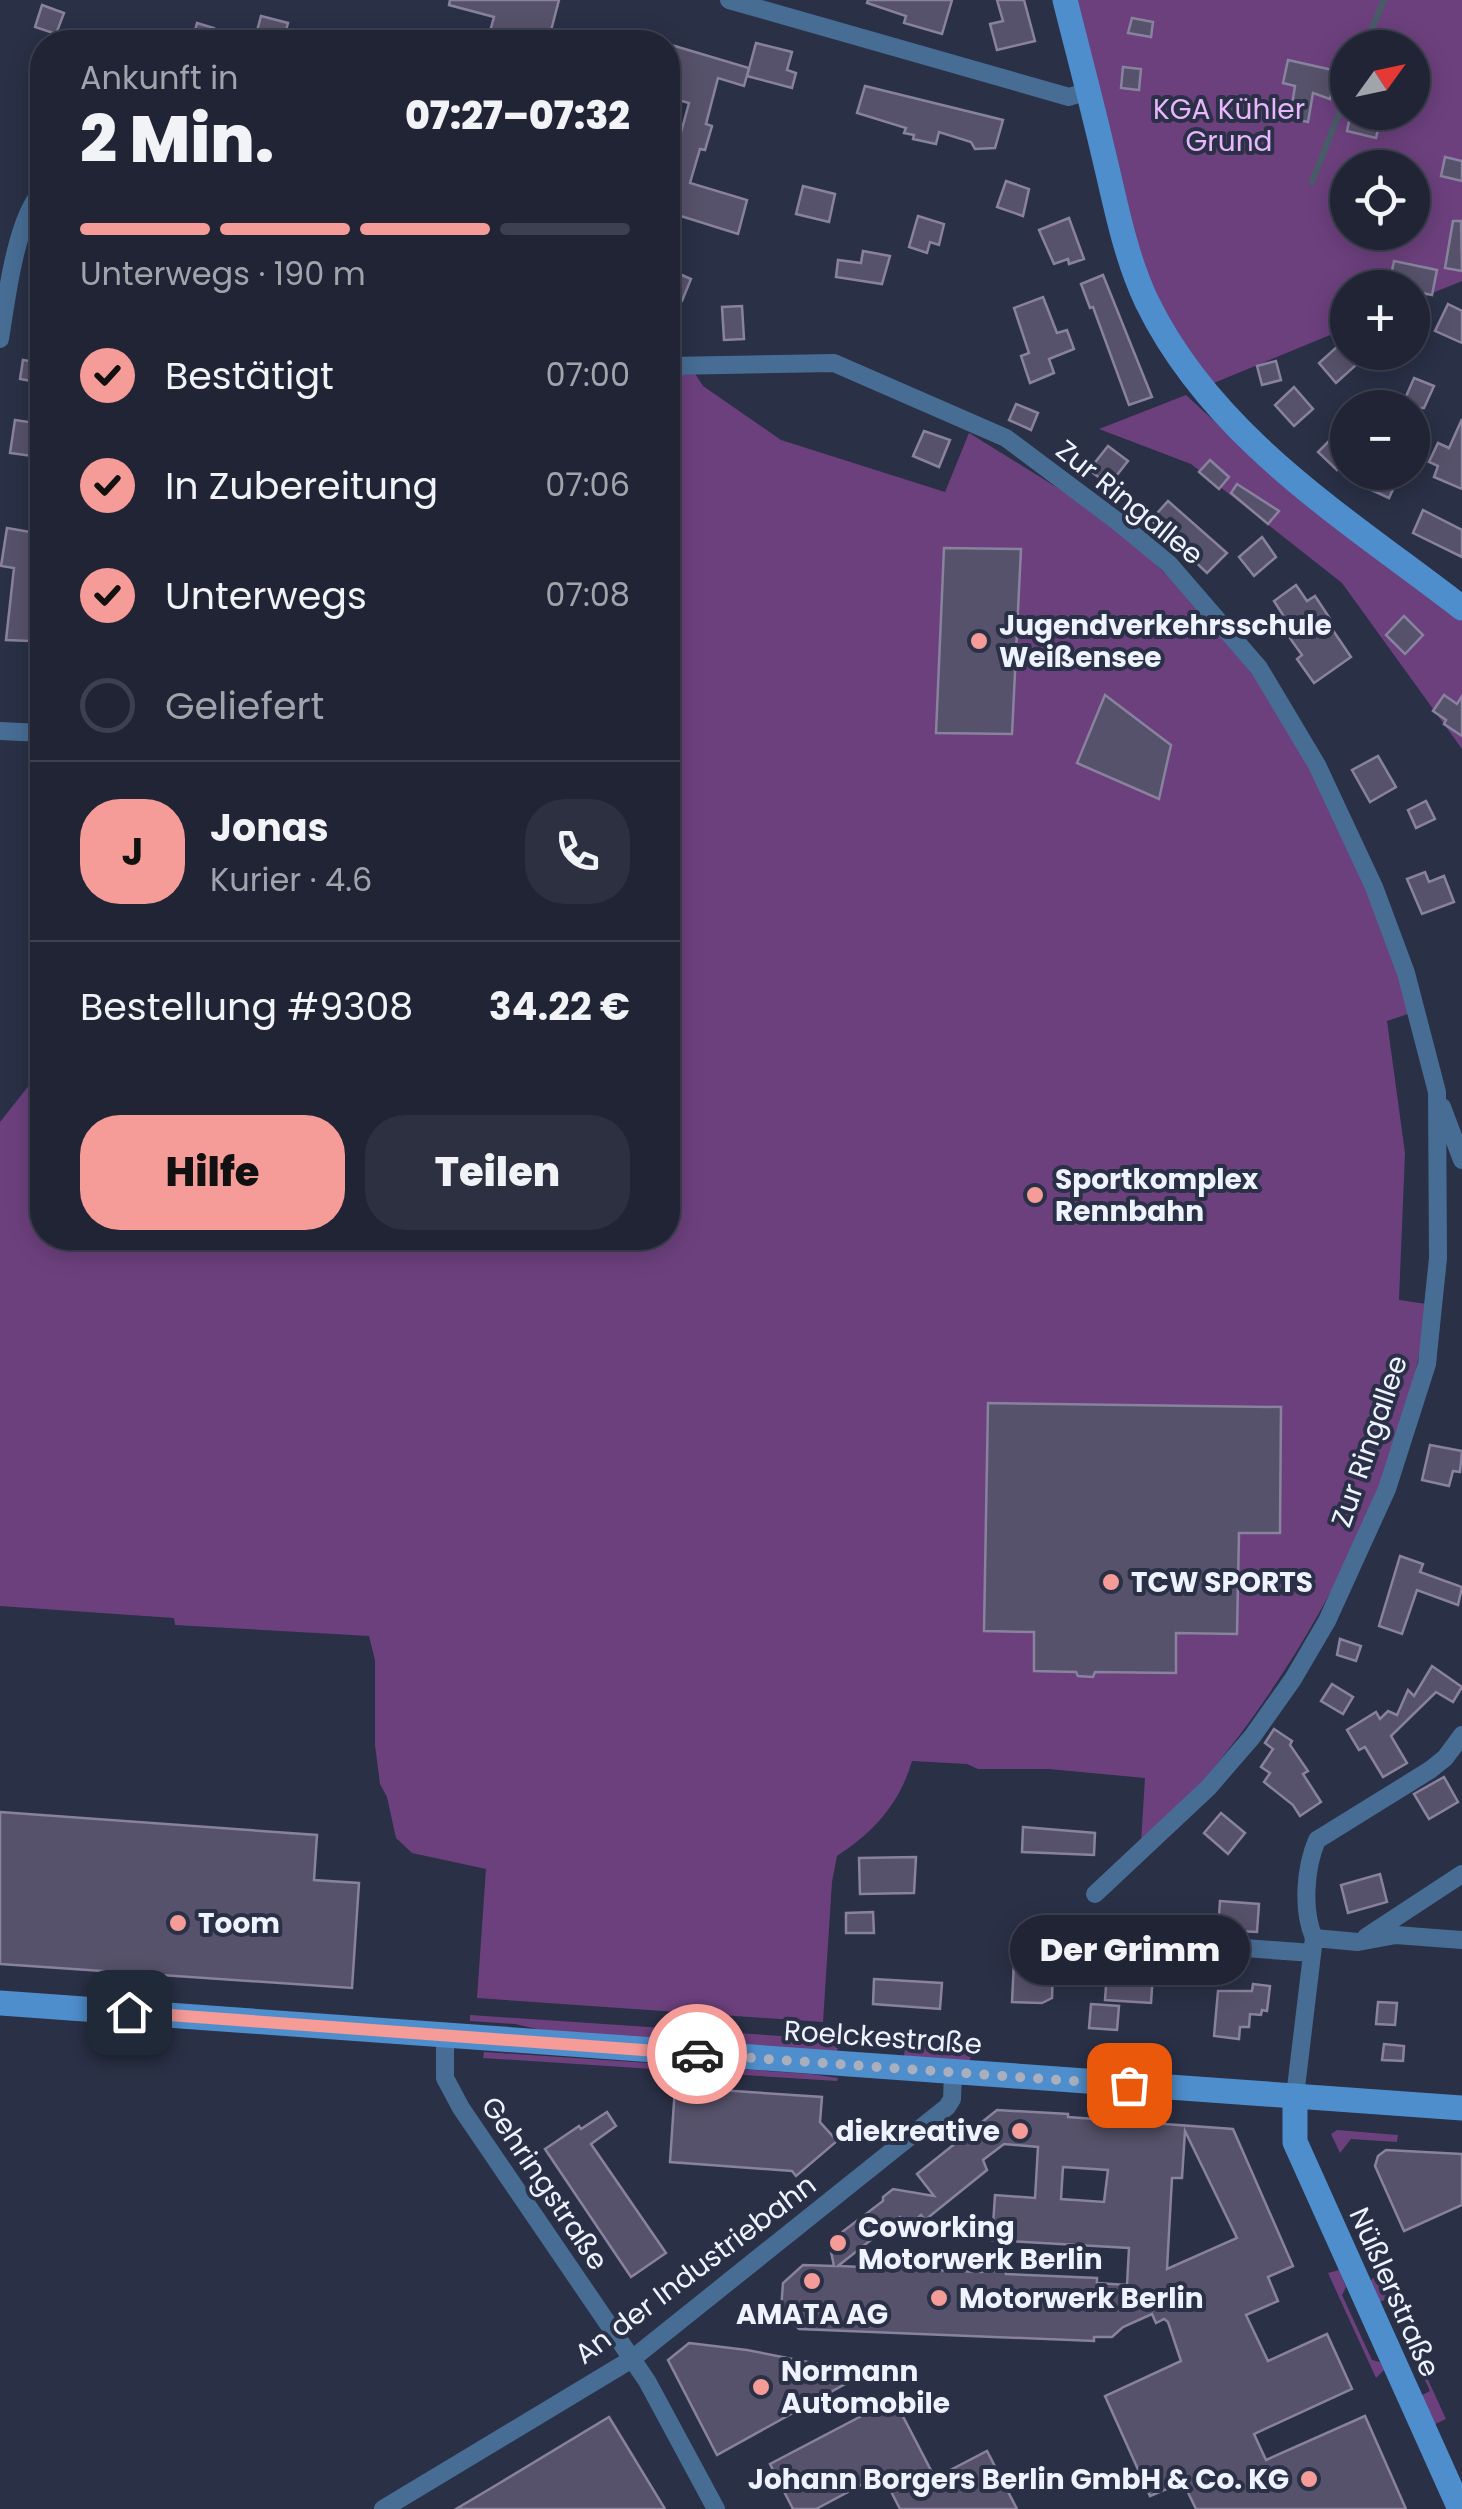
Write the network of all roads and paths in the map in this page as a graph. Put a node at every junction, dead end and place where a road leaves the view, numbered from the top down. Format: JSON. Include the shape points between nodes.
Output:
{"nodes":[{"id":1,"x":729,"y":0,"type":"edge"},
{"id":2,"x":1064,"y":0,"type":"edge"},
{"id":3,"x":1088,"y":91,"type":"junction"},
{"id":4,"x":30,"y":213,"type":"edge"},
{"id":5,"x":0,"y":339,"type":"edge"},
{"id":6,"x":680,"y":366,"type":"edge"},
{"id":7,"x":1462,"y":608,"type":"edge"},
{"id":8,"x":0,"y":731,"type":"edge"},
{"id":9,"x":30,"y":732,"type":"edge"},
{"id":10,"x":1437,"y":1092,"type":"junction"},
{"id":11,"x":1462,"y":1160,"type":"edge"},
{"id":12,"x":1462,"y":1735,"type":"edge"},
{"id":13,"x":1462,"y":1874,"type":"edge"},
{"id":14,"x":1095,"y":1894,"type":"dead end"},
{"id":15,"x":1084,"y":1936,"type":"dead end"},
{"id":16,"x":1462,"y":1940,"type":"edge"},
{"id":17,"x":1358,"y":1942,"type":"junction"},
{"id":18,"x":1313,"y":1945,"type":"junction"},
{"id":19,"x":0,"y":2003,"type":"edge"},
{"id":20,"x":445,"y":2034,"type":"junction"},
{"id":21,"x":954,"y":2073,"type":"junction"},
{"id":22,"x":1295,"y":2096,"type":"junction"},
{"id":23,"x":1462,"y":2108,"type":"edge"},
{"id":24,"x":632,"y":2358,"type":"junction"},
{"id":25,"x":383,"y":2509,"type":"edge"},
{"id":26,"x":716,"y":2509,"type":"edge"},
{"id":27,"x":1460,"y":2509,"type":"edge"}],
"edges":[{"from":1,"to":3,"type":"street","via":[[1070,97]]},
{"from":2,"to":3,"type":"main road"},
{"from":3,"to":7,"type":"main road","via":[[1126,250],[1184,365],[1224,415],[1294,480]]},
{"from":4,"to":5,"type":"street","via":[[11,270]]},
{"from":6,"to":10,"type":"street","name":"Zur Ringallee","via":[[834,363],[1006,438],[1169,564],[1258,668],[1316,765],[1406,973]]},
{"from":8,"to":9,"type":"street"},
{"from":10,"to":11,"type":"street","name":"Zur Ringallee"},
{"from":10,"to":14,"type":"street","name":"Zur Ringallee","via":[[1440,1209],[1431,1344],[1388,1489],[1326,1622],[1252,1737]]},
{"from":12,"to":18,"type":"street","via":[[1430,1770],[1317,1840],[1305,1917]]},
{"from":13,"to":17,"type":"street"},
{"from":15,"to":18,"type":"street"},
{"from":16,"to":17,"type":"street","via":[[1396,1935]]},
{"from":17,"to":18,"type":"street"},
{"from":18,"to":22,"type":"street"},
{"from":19,"to":20,"type":"main road","name":"Roelckestraße"},
{"from":20,"to":21,"type":"main road","name":"Roelckestraße"},
{"from":20,"to":24,"type":"street","name":"Gehringstraße","via":[[444,2078],[460,2108]]},
{"from":21,"to":22,"type":"main road","name":"Roelckestraße"},
{"from":21,"to":24,"type":"street","name":"An der Industriebahn","via":[[947,2107]]},
{"from":22,"to":23,"type":"main road","name":"Roelckestraße"},
{"from":22,"to":27,"type":"main road","name":"Nüßlerstraße","via":[[1295,2142]]},
{"from":24,"to":25,"type":"street","name":"An der Industriebahn"},
{"from":24,"to":26,"type":"street","name":"Gehringstraße"}]}
